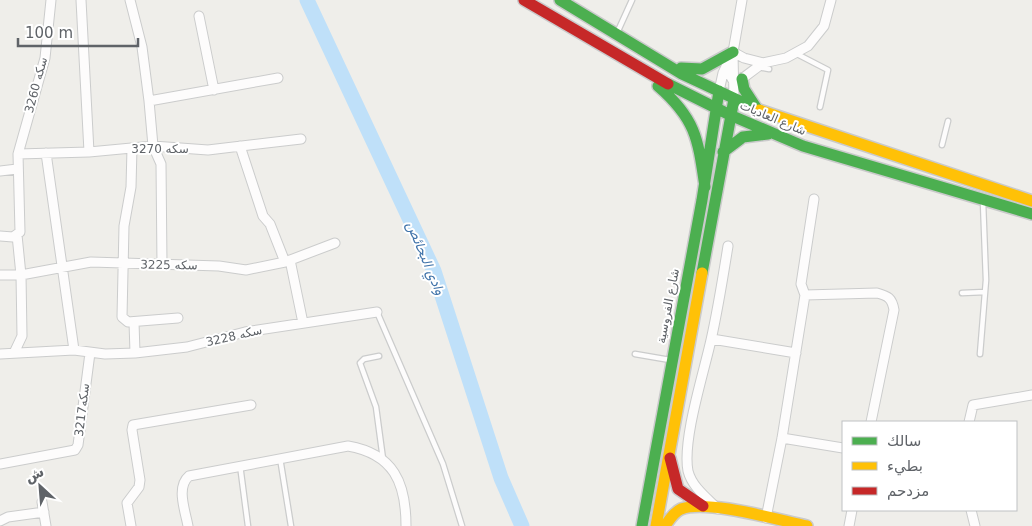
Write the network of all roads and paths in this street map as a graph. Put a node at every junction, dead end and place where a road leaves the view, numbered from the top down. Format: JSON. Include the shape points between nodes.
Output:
{"nodes":[{"id":1,"x":51,"y":0,"type":"edge"},
{"id":2,"x":82,"y":0,"type":"edge"},
{"id":3,"x":130,"y":0,"type":"edge"},
{"id":4,"x":524,"y":0,"type":"edge"},
{"id":5,"x":560,"y":0,"type":"edge"},
{"id":6,"x":632,"y":0,"type":"edge"},
{"id":7,"x":742,"y":0,"type":"edge"},
{"id":8,"x":831,"y":0,"type":"edge"},
{"id":9,"x":199,"y":16,"type":"dead end"},
{"id":10,"x":616,"y":34,"type":"junction"},
{"id":11,"x":733,"y":52,"type":"junction"},
{"id":12,"x":797,"y":54,"type":"junction"},
{"id":13,"x":672,"y":66,"type":"junction"},
{"id":14,"x":763,"y":66,"type":"junction"},
{"id":15,"x":636,"y":68,"type":"junction"},
{"id":16,"x":726,"y":68,"type":"junction"},
{"id":17,"x":278,"y":78,"type":"dead end"},
{"id":18,"x":739,"y":81,"type":"junction"},
{"id":19,"x":214,"y":90,"type":"junction"},
{"id":20,"x":719,"y":91,"type":"junction"},
{"id":21,"x":734,"y":99,"type":"junction"},
{"id":22,"x":149,"y":101,"type":"junction"},
{"id":23,"x":820,"y":107,"type":"dead end"},
{"id":24,"x":758,"y":109,"type":"junction"},
{"id":25,"x":716,"y":110,"type":"junction"},
{"id":26,"x":731,"y":116,"type":"junction"},
{"id":27,"x":948,"y":121,"type":"dead end"},
{"id":28,"x":771,"y":134,"type":"junction"},
{"id":29,"x":301,"y":139,"type":"dead end"},
{"id":30,"x":942,"y":145,"type":"dead end"},
{"id":31,"x":153,"y":146,"type":"junction"},
{"id":32,"x":240,"y":146,"type":"junction"},
{"id":33,"x":132,"y":148,"type":"junction"},
{"id":34,"x":89,"y":152,"type":"junction"},
{"id":35,"x":722,"y":152,"type":"junction"},
{"id":36,"x":46,"y":153,"type":"junction"},
{"id":37,"x":18,"y":154,"type":"junction"},
{"id":38,"x":16,"y":169,"type":"junction"},
{"id":39,"x":0,"y":171,"type":"edge"},
{"id":40,"x":705,"y":187,"type":"junction"},
{"id":41,"x":983,"y":198,"type":"junction"},
{"id":42,"x":814,"y":199,"type":"dead end"},
{"id":43,"x":1032,"y":201,"type":"edge"},
{"id":44,"x":1032,"y":214,"type":"edge"},
{"id":45,"x":17,"y":235,"type":"junction"},
{"id":46,"x":0,"y":236,"type":"edge"},
{"id":47,"x":335,"y":243,"type":"dead end"},
{"id":48,"x":728,"y":246,"type":"dead end"},
{"id":49,"x":287,"y":261,"type":"junction"},
{"id":50,"x":162,"y":264,"type":"junction"},
{"id":51,"x":124,"y":265,"type":"junction"},
{"id":52,"x":63,"y":266,"type":"junction"},
{"id":53,"x":0,"y":275,"type":"edge"},
{"id":54,"x":21,"y":275,"type":"junction"},
{"id":55,"x":986,"y":292,"type":"junction"},
{"id":56,"x":962,"y":293,"type":"dead end"},
{"id":57,"x":804,"y":295,"type":"junction"},
{"id":58,"x":377,"y":312,"type":"joint"},
{"id":59,"x":178,"y":318,"type":"dead end"},
{"id":60,"x":134,"y":322,"type":"junction"},
{"id":61,"x":303,"y":323,"type":"junction"},
{"id":62,"x":712,"y":339,"type":"junction"},
{"id":63,"x":74,"y":350,"type":"junction"},
{"id":64,"x":14,"y":353,"type":"junction"},
{"id":65,"x":90,"y":353,"type":"junction"},
{"id":66,"x":135,"y":353,"type":"junction"},
{"id":67,"x":796,"y":353,"type":"junction"},
{"id":68,"x":0,"y":354,"type":"edge"},
{"id":69,"x":635,"y":354,"type":"dead end"},
{"id":70,"x":980,"y":354,"type":"dead end"},
{"id":71,"x":379,"y":356,"type":"dead end"},
{"id":72,"x":672,"y":360,"type":"junction"},
{"id":73,"x":1032,"y":394,"type":"edge"},
{"id":74,"x":251,"y":404,"type":"dead end"},
{"id":75,"x":871,"y":421,"type":"edge"},
{"id":76,"x":969,"y":421,"type":"edge"},
{"id":77,"x":782,"y":438,"type":"junction"},
{"id":78,"x":842,"y":448,"type":"edge"},
{"id":79,"x":669,"y":452,"type":"junction"},
{"id":80,"x":280,"y":458,"type":"junction"},
{"id":81,"x":383,"y":461,"type":"junction"},
{"id":82,"x":0,"y":464,"type":"edge"},
{"id":83,"x":240,"y":465,"type":"junction"},
{"id":84,"x":42,"y":502,"type":"dead end"},
{"id":85,"x":703,"y":506,"type":"junction"},
{"id":86,"x":718,"y":509,"type":"junction"},
{"id":87,"x":852,"y":511,"type":"edge"},
{"id":88,"x":971,"y":511,"type":"edge"},
{"id":89,"x":44,"y":512,"type":"junction"},
{"id":90,"x":766,"y":518,"type":"junction"},
{"id":91,"x":0,"y":521,"type":"edge"},
{"id":92,"x":46,"y":526,"type":"edge"},
{"id":93,"x":131,"y":526,"type":"edge"},
{"id":94,"x":188,"y":526,"type":"edge"},
{"id":95,"x":248,"y":526,"type":"edge"},
{"id":96,"x":291,"y":526,"type":"edge"},
{"id":97,"x":406,"y":526,"type":"edge"},
{"id":98,"x":462,"y":526,"type":"edge"},
{"id":99,"x":642,"y":526,"type":"edge"},
{"id":100,"x":656,"y":526,"type":"edge"},
{"id":101,"x":665,"y":526,"type":"edge"},
{"id":102,"x":807,"y":526,"type":"edge"},
{"id":103,"x":849,"y":526,"type":"edge"},
{"id":104,"x":975,"y":526,"type":"edge"}],
"edges":[{"from":1,"to":37,"type":"street","name":"سكه 3260","via":[[45,58]]},
{"from":2,"to":34,"type":"street"},
{"from":3,"to":22,"type":"street","via":[[142,47]]},
{"from":4,"to":15,"type":"main road","name":"شارع العاديات"},
{"from":5,"to":10,"type":"main road","name":"شارع العاديات"},
{"from":6,"to":10,"type":"lane"},
{"from":7,"to":11,"type":"street"},
{"from":8,"to":12,"type":"street","via":[[824,26]]},
{"from":9,"to":19,"type":"street"},
{"from":10,"to":13,"type":"main road","name":"شارع العاديات"},
{"from":11,"to":13,"type":"main road","via":[[702,69]]},
{"from":11,"to":14,"type":"street"},
{"from":11,"to":16,"type":"street"},
{"from":11,"to":18,"type":"street"},
{"from":12,"to":14,"type":"street"},
{"from":12,"to":23,"type":"lane","via":[[828,70]]},
{"from":13,"to":20,"type":"main road","name":"شارع العاديات"},
{"from":14,"to":18,"type":"street"},
{"from":15,"to":25,"type":"main road","name":"شارع العاديات"},
{"from":15,"to":40,"type":"main road","via":[[679,104],[690,118],[699,142]]},
{"from":16,"to":18,"type":"street"},
{"from":16,"to":20,"type":"street"},
{"from":17,"to":19,"type":"street"},
{"from":18,"to":21,"type":"street"},
{"from":18,"to":24,"type":"main road"},
{"from":19,"to":22,"type":"street"},
{"from":20,"to":21,"type":"main road","name":"شارع العاديات"},
{"from":20,"to":25,"type":"main road","name":"شارع الفروسية"},
{"from":21,"to":24,"type":"main road","name":"شارع العاديات"},
{"from":21,"to":26,"type":"main road"},
{"from":22,"to":31,"type":"street"},
{"from":24,"to":43,"type":"main road","name":"شارع العاديات"},
{"from":25,"to":26,"type":"main road","name":"شارع العاديات"},
{"from":25,"to":40,"type":"main road","name":"شارع الفروسية"},
{"from":26,"to":28,"type":"main road","name":"شارع العاديات"},
{"from":26,"to":35,"type":"main road"},
{"from":27,"to":30,"type":"lane"},
{"from":28,"to":35,"type":"main road","via":[[735,140]]},
{"from":28,"to":41,"type":"main road","name":"شارع العاديات"},
{"from":29,"to":32,"type":"street","name":"سكه 3270"},
{"from":31,"to":32,"type":"street","name":"سكه 3270","via":[[208,150]]},
{"from":31,"to":33,"type":"street","name":"سكه 3270"},
{"from":31,"to":50,"type":"street","via":[[161,164]]},
{"from":32,"to":49,"type":"street","via":[[263,216]]},
{"from":33,"to":34,"type":"street","name":"سكه 3270"},
{"from":33,"to":51,"type":"street","via":[[131,187],[124,226]]},
{"from":34,"to":36,"type":"street","name":"سكه 3270"},
{"from":35,"to":79,"type":"main road"},
{"from":36,"to":37,"type":"street","name":"سكه 3270"},
{"from":36,"to":52,"type":"street"},
{"from":37,"to":38,"type":"street","name":"سكه 3260"},
{"from":38,"to":39,"type":"street"},
{"from":38,"to":45,"type":"street","name":"سكه 3260","via":[[20,232]]},
{"from":40,"to":72,"type":"main road","name":"شارع الفروسية"},
{"from":41,"to":44,"type":"main road","name":"شارع العاديات"},
{"from":41,"to":55,"type":"lane"},
{"from":42,"to":57,"type":"street","via":[[801,284]]},
{"from":45,"to":46,"type":"street"},
{"from":45,"to":54,"type":"street","name":"سكه 3260"},
{"from":47,"to":49,"type":"street","name":"سكه 3225"},
{"from":48,"to":62,"type":"street"},
{"from":49,"to":50,"type":"street","name":"سكه 3225","via":[[246,270]]},
{"from":49,"to":61,"type":"street"},
{"from":50,"to":51,"type":"street","name":"سكه 3225"},
{"from":51,"to":52,"type":"street","name":"سكه 3225","via":[[91,262]]},
{"from":51,"to":60,"type":"street","via":[[122,317]]},
{"from":52,"to":54,"type":"street","name":"سكه 3225"},
{"from":52,"to":63,"type":"street"},
{"from":53,"to":54,"type":"street","name":"سكه 3225"},
{"from":54,"to":64,"type":"street","name":"سكه 3260","via":[[22,336]]},
{"from":55,"to":56,"type":"lane"},
{"from":55,"to":70,"type":"lane"},
{"from":57,"to":67,"type":"street"},
{"from":57,"to":75,"type":"street","via":[[878,293],[887,295],[892,301],[894,310]]},
{"from":58,"to":61,"type":"street","name":"سكه 3228"},
{"from":58,"to":98,"type":"lane","via":[[443,464]]},
{"from":59,"to":60,"type":"street"},
{"from":60,"to":66,"type":"street"},
{"from":61,"to":66,"type":"street","name":"سكه 3228","via":[[245,332],[186,347]]},
{"from":62,"to":67,"type":"street"},
{"from":62,"to":86,"type":"street","via":[[687,452],[693,483]]},
{"from":63,"to":64,"type":"street","name":"سكه 3228"},
{"from":63,"to":65,"type":"street","name":"سكه 3228"},
{"from":64,"to":68,"type":"street","name":"سكه 3228"},
{"from":65,"to":66,"type":"street","name":"سكه 3228"},
{"from":65,"to":82,"type":"street","name":"سكه3217","via":[[75,450]]},
{"from":67,"to":77,"type":"street"},
{"from":69,"to":72,"type":"lane"},
{"from":71,"to":81,"type":"lane","via":[[360,363],[376,407]]},
{"from":72,"to":99,"type":"main road","name":"شارع الفروسية"},
{"from":73,"to":76,"type":"street","via":[[973,405]]},
{"from":74,"to":93,"type":"street","via":[[134,424],[132,430],[140,480],[139,487],[127,503]]},
{"from":77,"to":78,"type":"street"},
{"from":77,"to":90,"type":"street"},
{"from":79,"to":85,"type":"main road","via":[[678,489]]},
{"from":79,"to":100,"type":"main road"},
{"from":80,"to":81,"type":"street","via":[[348,446],[367,451]]},
{"from":80,"to":83,"type":"street"},
{"from":80,"to":96,"type":"lane"},
{"from":81,"to":97,"type":"street","via":[[392,469],[404,491]]},
{"from":83,"to":94,"type":"street","via":[[189,476],[184,480],[181,487]]},
{"from":83,"to":95,"type":"lane"},
{"from":84,"to":89,"type":"street"},
{"from":85,"to":86,"type":"main road"},
{"from":85,"to":101,"type":"main road","via":[[681,510]]},
{"from":86,"to":90,"type":"main road"},
{"from":87,"to":103,"type":"street"},
{"from":88,"to":104,"type":"street"},
{"from":89,"to":91,"type":"street"},
{"from":89,"to":92,"type":"street"},
{"from":90,"to":102,"type":"main road"}]}
